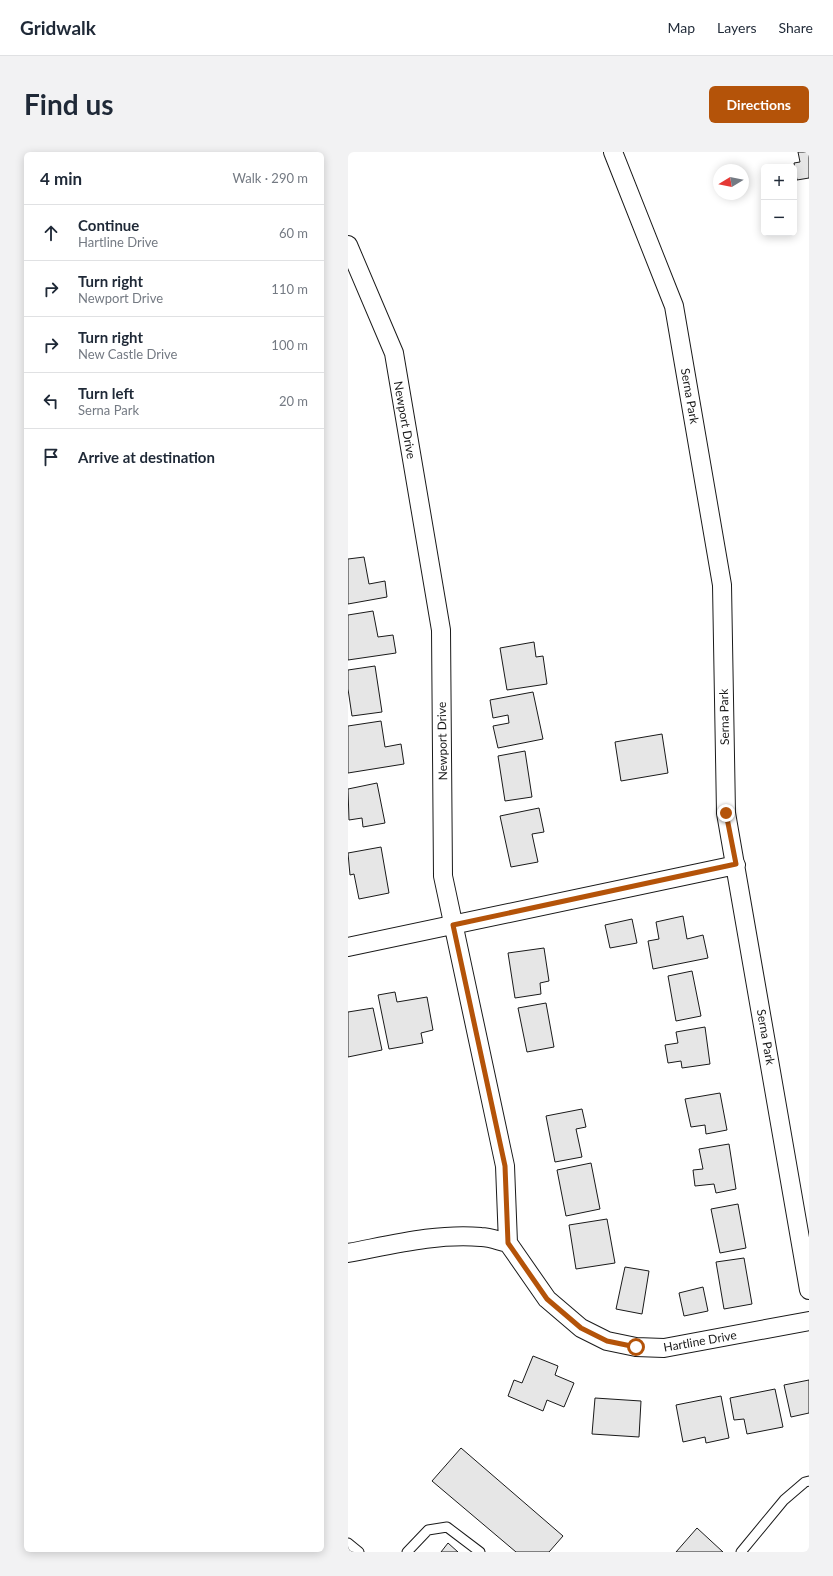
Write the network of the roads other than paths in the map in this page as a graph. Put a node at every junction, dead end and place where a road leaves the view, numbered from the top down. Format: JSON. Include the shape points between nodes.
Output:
{"nodes":[{"id":1,"x":613,"y":152,"type":"edge"},
{"id":2,"x":348,"y":246,"type":"edge"},
{"id":3,"x":736,"y":864,"type":"junction"},
{"id":4,"x":453,"y":925,"type":"junction"},
{"id":5,"x":348,"y":947,"type":"edge"},
{"id":6,"x":508,"y":1243,"type":"junction"},
{"id":7,"x":348,"y":1253,"type":"edge"},
{"id":8,"x":809,"y":1290,"type":"edge"},
{"id":9,"x":809,"y":1321,"type":"edge"},
{"id":10,"x":809,"y":1481,"type":"edge"},
{"id":11,"x":348,"y":1543,"type":"edge"},
{"id":12,"x":358,"y":1552,"type":"edge"},
{"id":13,"x":407,"y":1552,"type":"edge"},
{"id":14,"x":480,"y":1552,"type":"edge"},
{"id":15,"x":741,"y":1552,"type":"edge"}],
"edges":[{"from":1,"to":3,"type":"street","name":"Serna Park","via":[[674,306],[722,585],[726,813]]},
{"from":2,"to":4,"type":"street","name":"Newport Drive","via":[[394,353],[441,630],[443,876]]},
{"from":3,"to":4,"type":"street"},
{"from":3,"to":8,"type":"street","name":"Serna Park"},
{"from":4,"to":5,"type":"street"},
{"from":4,"to":6,"type":"street","name":"Newport Drive","via":[[505,1166]]},
{"from":6,"to":7,"type":"street","via":[[483,1237],[462,1236],[424,1239]]},
{"from":6,"to":9,"type":"street","name":"Hartline Drive","via":[[547,1299],[581,1328],[607,1341],[636,1347],[664,1348]]},
{"from":10,"to":15,"type":"lane","via":[[784,1500]]},
{"from":11,"to":12,"type":"lane"},
{"from":13,"to":14,"type":"lane","via":[[428,1530],[447,1527]]}]}
